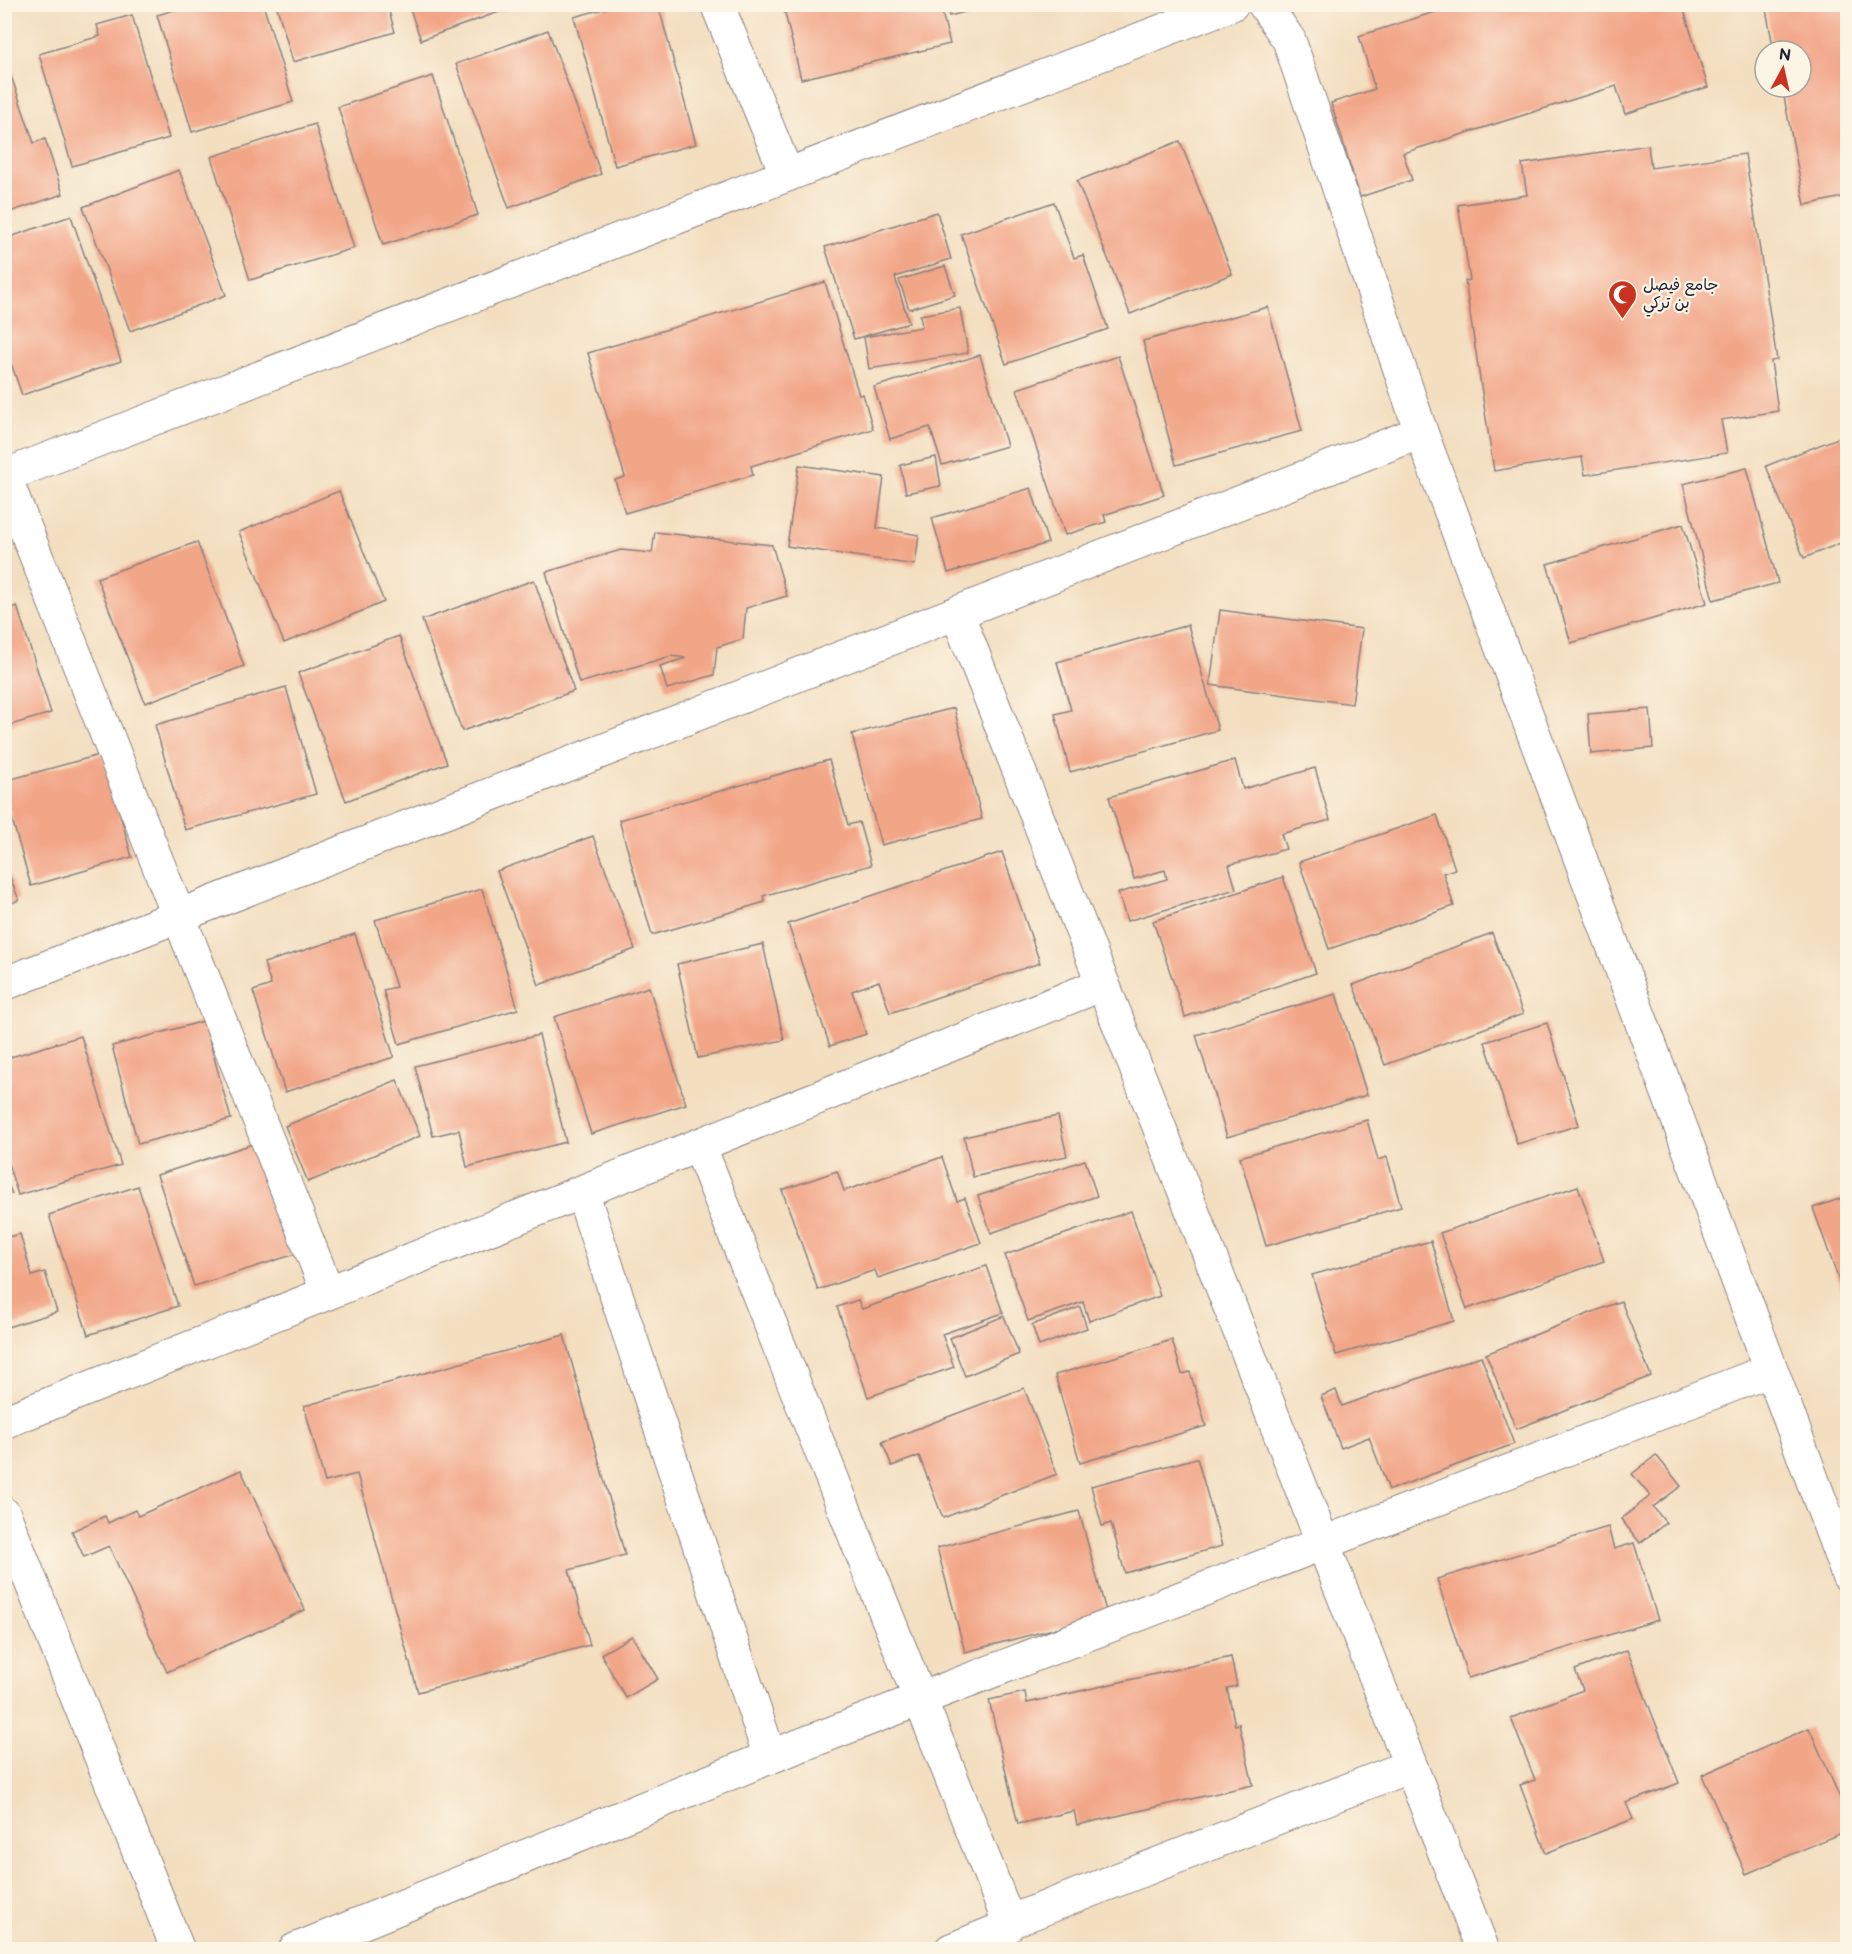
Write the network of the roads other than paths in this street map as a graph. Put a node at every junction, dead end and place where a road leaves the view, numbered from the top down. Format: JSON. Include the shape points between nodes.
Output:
{"nodes":[{"id":1,"x":717,"y":4,"type":"edge"},
{"id":2,"x":1232,"y":4,"type":"edge"},
{"id":3,"x":1264,"y":4,"type":"edge"},
{"id":4,"x":787,"y":175,"type":"junction"},
{"id":5,"x":1421,"y":432,"type":"junction"},
{"id":6,"x":5,"y":476,"type":"edge"},
{"id":7,"x":957,"y":613,"type":"junction"},
{"id":8,"x":180,"y":915,"type":"junction"},
{"id":9,"x":4,"y":984,"type":"edge"},
{"id":10,"x":1103,"y":984,"type":"junction"},
{"id":11,"x":699,"y":1145,"type":"junction"},
{"id":12,"x":582,"y":1192,"type":"junction"},
{"id":13,"x":328,"y":1293,"type":"junction"},
{"id":14,"x":1771,"y":1370,"type":"junction"},
{"id":15,"x":4,"y":1422,"type":"edge"},
{"id":16,"x":4,"y":1514,"type":"edge"},
{"id":17,"x":1324,"y":1544,"type":"junction"},
{"id":18,"x":1848,"y":1575,"type":"edge"},
{"id":19,"x":919,"y":1700,"type":"junction"},
{"id":20,"x":770,"y":1757,"type":"junction"},
{"id":21,"x":1410,"y":1766,"type":"junction"},
{"id":22,"x":1009,"y":1922,"type":"junction"},
{"id":23,"x":178,"y":1950,"type":"edge"},
{"id":24,"x":295,"y":1950,"type":"edge"},
{"id":25,"x":951,"y":1950,"type":"edge"},
{"id":26,"x":1483,"y":1950,"type":"edge"}],
"edges":[{"from":1,"to":4,"type":"street"},
{"from":2,"to":4,"type":"street"},
{"from":3,"to":5,"type":"street","via":[[1288,40]]},
{"from":4,"to":6,"type":"street"},
{"from":5,"to":7,"type":"street"},
{"from":5,"to":14,"type":"street"},
{"from":6,"to":8,"type":"street"},
{"from":7,"to":8,"type":"street"},
{"from":7,"to":10,"type":"street"},
{"from":8,"to":9,"type":"street"},
{"from":8,"to":13,"type":"street"},
{"from":10,"to":11,"type":"street"},
{"from":10,"to":17,"type":"street"},
{"from":11,"to":12,"type":"street"},
{"from":11,"to":19,"type":"street"},
{"from":12,"to":13,"type":"street"},
{"from":12,"to":20,"type":"street"},
{"from":13,"to":15,"type":"street"},
{"from":14,"to":17,"type":"street"},
{"from":14,"to":18,"type":"street"},
{"from":16,"to":23,"type":"street"},
{"from":17,"to":19,"type":"street"},
{"from":17,"to":21,"type":"street"},
{"from":19,"to":20,"type":"street"},
{"from":19,"to":22,"type":"street"},
{"from":20,"to":24,"type":"street"},
{"from":21,"to":22,"type":"street"},
{"from":21,"to":26,"type":"street"},
{"from":22,"to":25,"type":"street","via":[[1007,1927]]}]}
